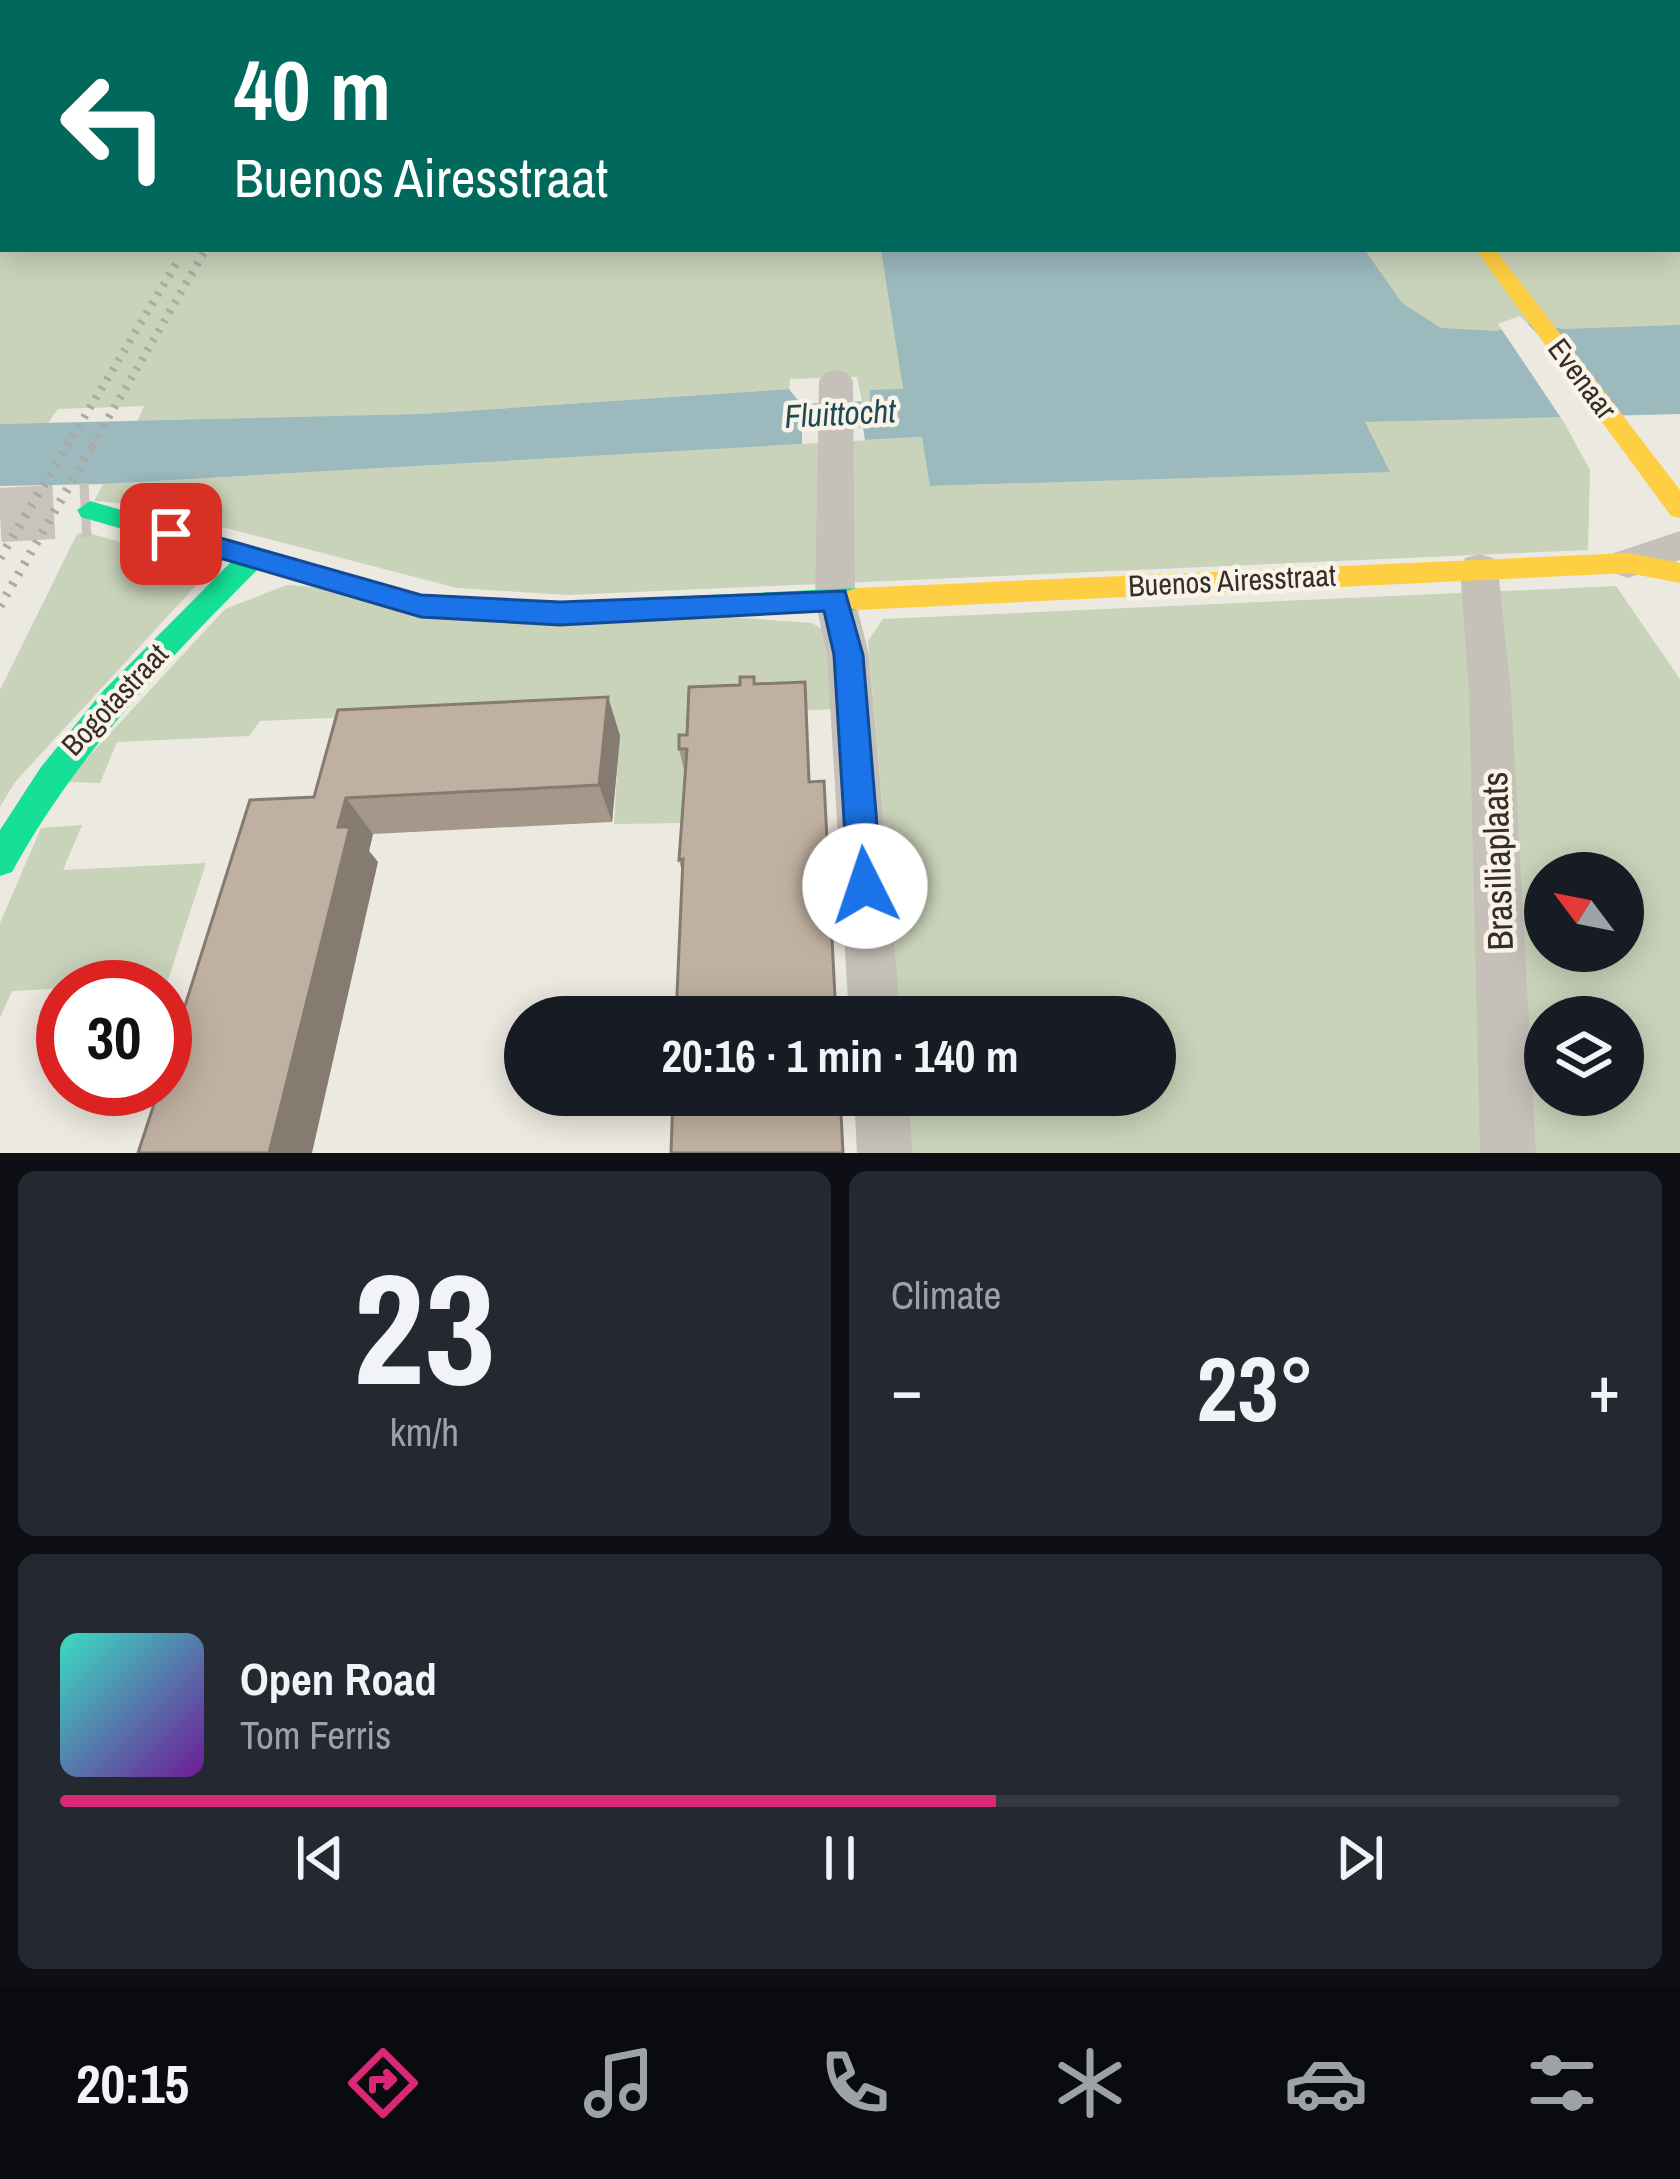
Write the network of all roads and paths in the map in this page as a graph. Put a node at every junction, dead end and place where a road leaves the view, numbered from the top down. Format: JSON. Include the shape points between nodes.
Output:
{"nodes":[{"id":1,"x":1487,"y":252,"type":"edge"},
{"id":2,"x":836,"y":381,"type":"dead end"},
{"id":3,"x":1680,"y":508,"type":"edge"},
{"id":4,"x":90,"y":510,"type":"tunnel mouth"},
{"id":5,"x":1680,"y":545,"type":"edge"},
{"id":6,"x":253,"y":557,"type":"junction"},
{"id":7,"x":1628,"y":563,"type":"junction"},
{"id":8,"x":1479,"y":569,"type":"junction"},
{"id":9,"x":1680,"y":573,"type":"edge"},
{"id":10,"x":836,"y":599,"type":"junction"},
{"id":11,"x":0,"y":860,"type":"edge"},
{"id":12,"x":873,"y":996,"type":"edge"},
{"id":13,"x":882,"y":1116,"type":"edge"},
{"id":14,"x":885,"y":1153,"type":"edge"},
{"id":15,"x":1508,"y":1153,"type":"edge"}],
"edges":[{"from":1,"to":3,"type":"street","name":"Evenaar"},
{"from":2,"to":10,"type":"street"},
{"from":4,"to":6,"type":"street","name":"Buenos Airesstraat"},
{"from":5,"to":7,"type":"street","name":"Buenos Airesstraat"},
{"from":6,"to":10,"type":"street","name":"Buenos Airesstraat","via":[[421,606],[560,614]]},
{"from":6,"to":11,"type":"street","name":"Bogotastraat","via":[[75,740]]},
{"from":7,"to":8,"type":"street","name":"Buenos Airesstraat"},
{"from":7,"to":9,"type":"street","name":"Buenos Airesstraat"},
{"from":8,"to":10,"type":"street","name":"Buenos Airesstraat"},
{"from":8,"to":15,"type":"street","name":"Brasiliaplaats"},
{"from":10,"to":12,"type":"street","via":[[848,655]]},
{"from":13,"to":14,"type":"street"}]}
